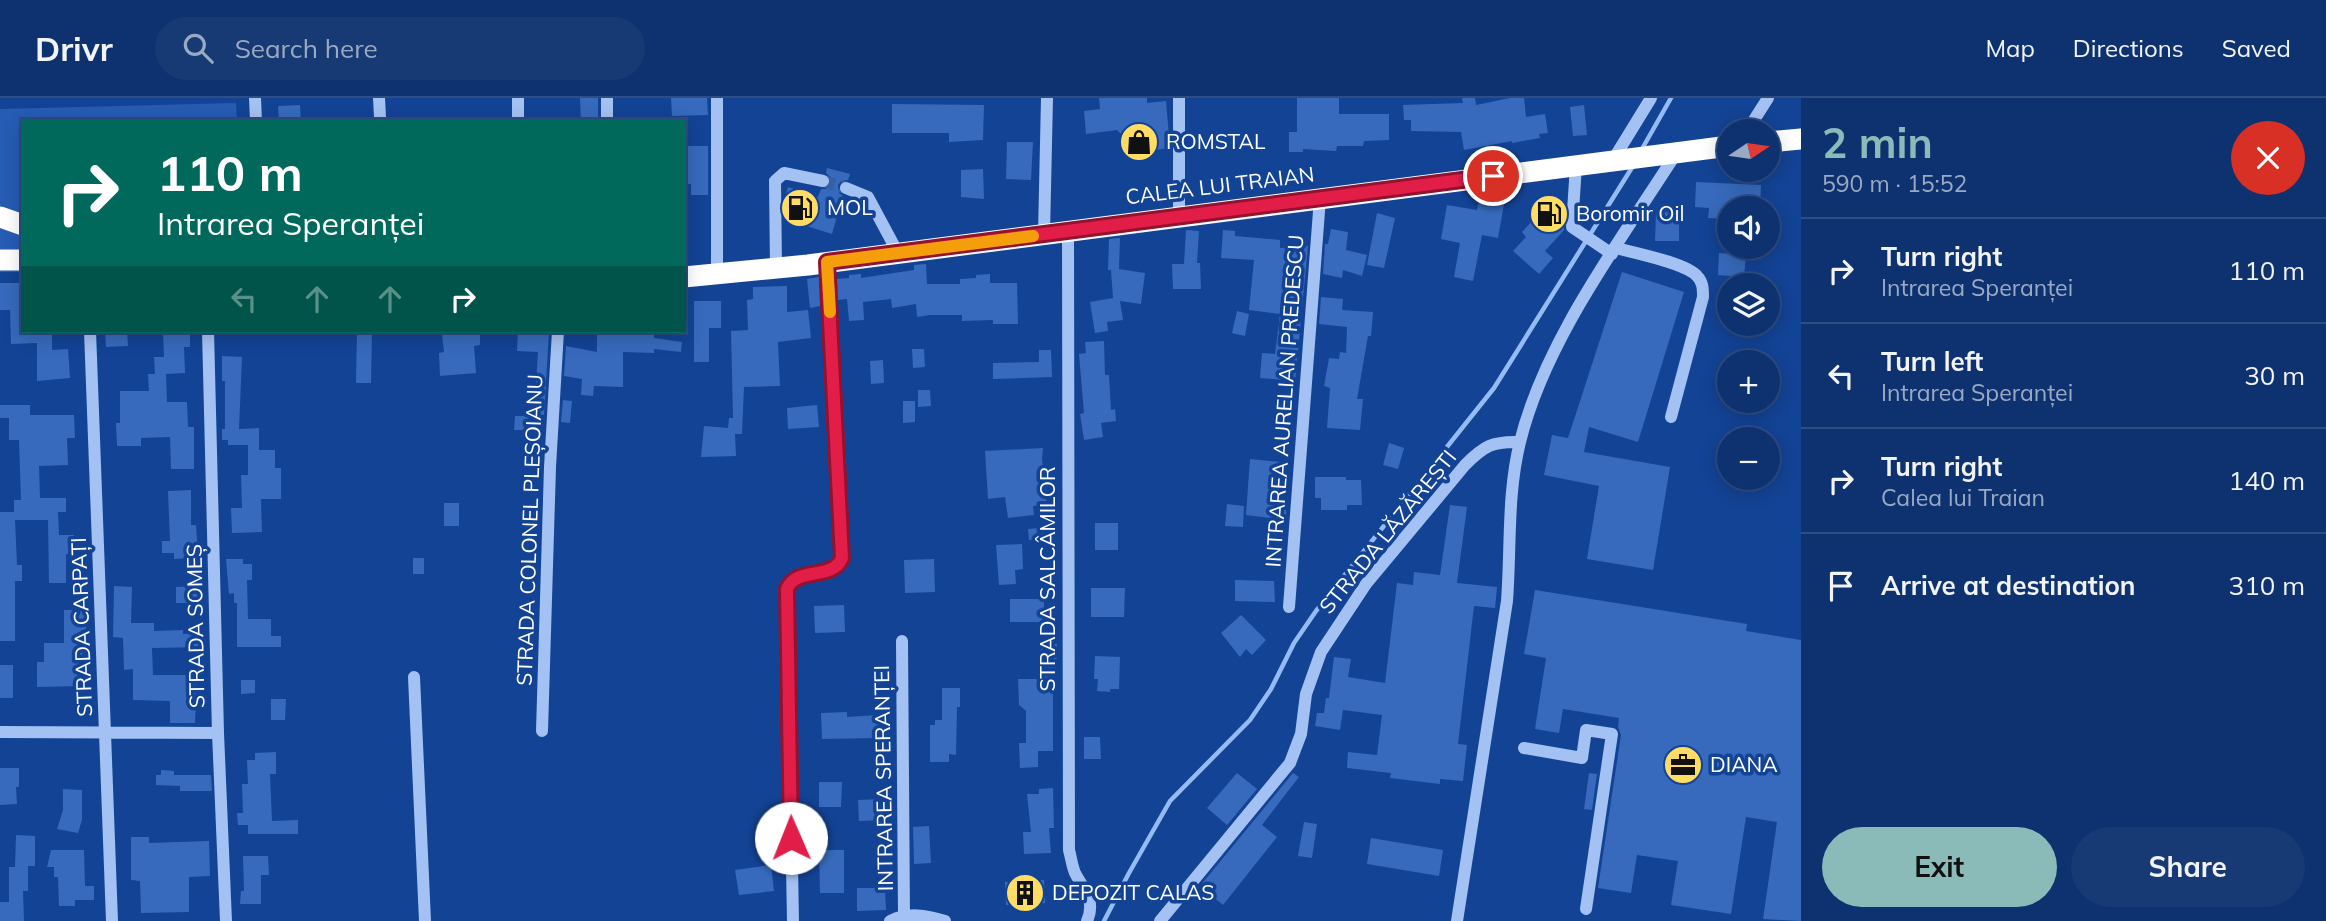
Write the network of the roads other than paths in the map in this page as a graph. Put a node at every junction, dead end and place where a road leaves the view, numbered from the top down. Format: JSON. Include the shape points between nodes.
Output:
{"nodes":[{"id":1,"x":255,"y":98,"type":"edge"},
{"id":2,"x":379,"y":98,"type":"edge"},
{"id":3,"x":518,"y":98,"type":"edge"},
{"id":4,"x":607,"y":98,"type":"edge"},
{"id":5,"x":716,"y":98,"type":"edge"},
{"id":6,"x":1047,"y":98,"type":"edge"},
{"id":7,"x":1179,"y":98,"type":"edge"},
{"id":8,"x":1651,"y":98,"type":"edge"},
{"id":9,"x":1768,"y":98,"type":"edge"},
{"id":10,"x":380,"y":117,"type":"dead end"},
{"id":11,"x":256,"y":119,"type":"edge"},
{"id":12,"x":518,"y":119,"type":"edge"},
{"id":13,"x":607,"y":119,"type":"edge"},
{"id":14,"x":1755,"y":119,"type":"edge"},
{"id":15,"x":1801,"y":139,"type":"edge"},
{"id":16,"x":1780,"y":141,"type":"edge"},
{"id":17,"x":1717,"y":147,"type":"edge"},
{"id":18,"x":1677,"y":152,"type":"junction"},
{"id":19,"x":1619,"y":160,"type":"junction"},
{"id":20,"x":1576,"y":165,"type":"junction"},
{"id":21,"x":823,"y":181,"type":"tunnel mouth"},
{"id":22,"x":846,"y":188,"type":"tunnel mouth"},
{"id":23,"x":1320,"y":198,"type":"junction"},
{"id":24,"x":1179,"y":216,"type":"junction"},
{"id":25,"x":0,"y":217,"type":"edge"},
{"id":26,"x":21,"y":224,"type":"edge"},
{"id":27,"x":1068,"y":231,"type":"junction"},
{"id":28,"x":1044,"y":234,"type":"junction"},
{"id":29,"x":1614,"y":251,"type":"junction"},
{"id":30,"x":898,"y":253,"type":"junction"},
{"id":31,"x":0,"y":260,"type":"edge"},
{"id":32,"x":21,"y":260,"type":"edge"},
{"id":33,"x":827,"y":262,"type":"junction"},
{"id":34,"x":776,"y":268,"type":"junction"},
{"id":35,"x":717,"y":275,"type":"junction"},
{"id":36,"x":686,"y":278,"type":"edge"},
{"id":37,"x":90,"y":333,"type":"edge"},
{"id":38,"x":208,"y":333,"type":"edge"},
{"id":39,"x":558,"y":333,"type":"edge"},
{"id":40,"x":1671,"y":417,"type":"dead end"},
{"id":41,"x":1520,"y":442,"type":"junction"},
{"id":42,"x":1289,"y":607,"type":"dead end"},
{"id":43,"x":902,"y":641,"type":"dead end"},
{"id":44,"x":414,"y":677,"type":"dead end"},
{"id":45,"x":0,"y":732,"type":"edge"},
{"id":46,"x":105,"y":732,"type":"junction"},
{"id":47,"x":541,"y":732,"type":"dead end"},
{"id":48,"x":218,"y":733,"type":"junction"},
{"id":49,"x":1524,"y":748,"type":"dead end"},
{"id":50,"x":1586,"y":909,"type":"dead end"},
{"id":51,"x":904,"y":916,"type":"junction"},
{"id":52,"x":112,"y":921,"type":"edge"},
{"id":53,"x":226,"y":921,"type":"edge"},
{"id":54,"x":425,"y":921,"type":"edge"},
{"id":55,"x":793,"y":921,"type":"edge"},
{"id":56,"x":890,"y":921,"type":"edge"},
{"id":57,"x":944,"y":921,"type":"edge"},
{"id":58,"x":1087,"y":921,"type":"edge"},
{"id":59,"x":1160,"y":921,"type":"edge"},
{"id":60,"x":1457,"y":921,"type":"edge"}],
"edges":[{"from":1,"to":11,"type":"street"},
{"from":2,"to":10,"type":"street"},
{"from":3,"to":12,"type":"street"},
{"from":4,"to":13,"type":"street"},
{"from":5,"to":35,"type":"street"},
{"from":6,"to":28,"type":"street"},
{"from":7,"to":24,"type":"street"},
{"from":8,"to":19,"type":"street"},
{"from":9,"to":14,"type":"street"},
{"from":15,"to":16,"type":"highway"},
{"from":17,"to":18,"type":"highway","name":"CALEA LUI TRAIAN"},
{"from":18,"to":19,"type":"highway","name":"CALEA LUI TRAIAN"},
{"from":18,"to":29,"type":"street"},
{"from":19,"to":20,"type":"highway","name":"CALEA LUI TRAIAN"},
{"from":20,"to":23,"type":"highway","name":"CALEA LUI TRAIAN"},
{"from":20,"to":29,"type":"street","via":[[1572,227],[1596,245]]},
{"from":21,"to":34,"type":"street","via":[[785,173],[775,181]]},
{"from":22,"to":30,"type":"street","via":[[868,198]]},
{"from":23,"to":24,"type":"highway","name":"CALEA LUI TRAIAN"},
{"from":23,"to":42,"type":"street","name":"INTRAREA AURELIAN PREDESCU"},
{"from":24,"to":27,"type":"highway","name":"CALEA LUI TRAIAN"},
{"from":25,"to":26,"type":"highway"},
{"from":27,"to":28,"type":"highway","name":"CALEA LUI TRAIAN"},
{"from":27,"to":58,"type":"street","name":"STRADA SALCÂMILOR","via":[[1069,850],[1073,870],[1088,892],[1092,908]]},
{"from":28,"to":30,"type":"highway","name":"CALEA LUI TRAIAN"},
{"from":29,"to":40,"type":"street","via":[[1684,267],[1698,276],[1703,286]]},
{"from":29,"to":41,"type":"street","via":[[1550,361]]},
{"from":30,"to":33,"type":"highway","name":"CALEA LUI TRAIAN"},
{"from":31,"to":32,"type":"highway"},
{"from":33,"to":34,"type":"highway","name":"CALEA LUI TRAIAN"},
{"from":33,"to":55,"type":"street","via":[[842,558],[834,569],[797,577],[787,589]]},
{"from":34,"to":35,"type":"highway","name":"CALEA LUI TRAIAN"},
{"from":35,"to":36,"type":"highway","name":"CALEA LUI TRAIAN"},
{"from":37,"to":46,"type":"street","name":"STRADA CARPAȚI"},
{"from":38,"to":48,"type":"street","name":"STRADA SOMEȘ"},
{"from":39,"to":47,"type":"street","name":"STRADA COLONEL PLEȘOIANU"},
{"from":41,"to":59,"type":"street","name":"STRADA LĂZĂREȘTI","via":[[1482,448],[1354,600],[1321,652],[1290,763]]},
{"from":41,"to":60,"type":"street","via":[[1510,506],[1507,601]]},
{"from":43,"to":51,"type":"street","name":"INTRAREA SPERANȚEI"},
{"from":44,"to":54,"type":"street"},
{"from":45,"to":46,"type":"street"},
{"from":46,"to":48,"type":"street"},
{"from":46,"to":52,"type":"street","name":"STRADA CARPAȚI"},
{"from":48,"to":53,"type":"street","name":"STRADA SOMEȘ"},
{"from":49,"to":50,"type":"street","via":[[1581,758],[1586,730],[1612,734]]},
{"from":51,"to":56,"type":"street","name":"INTRAREA SPERANȚEI"},
{"from":51,"to":57,"type":"street","name":"INTRAREA SPERANȚEI"}]}
